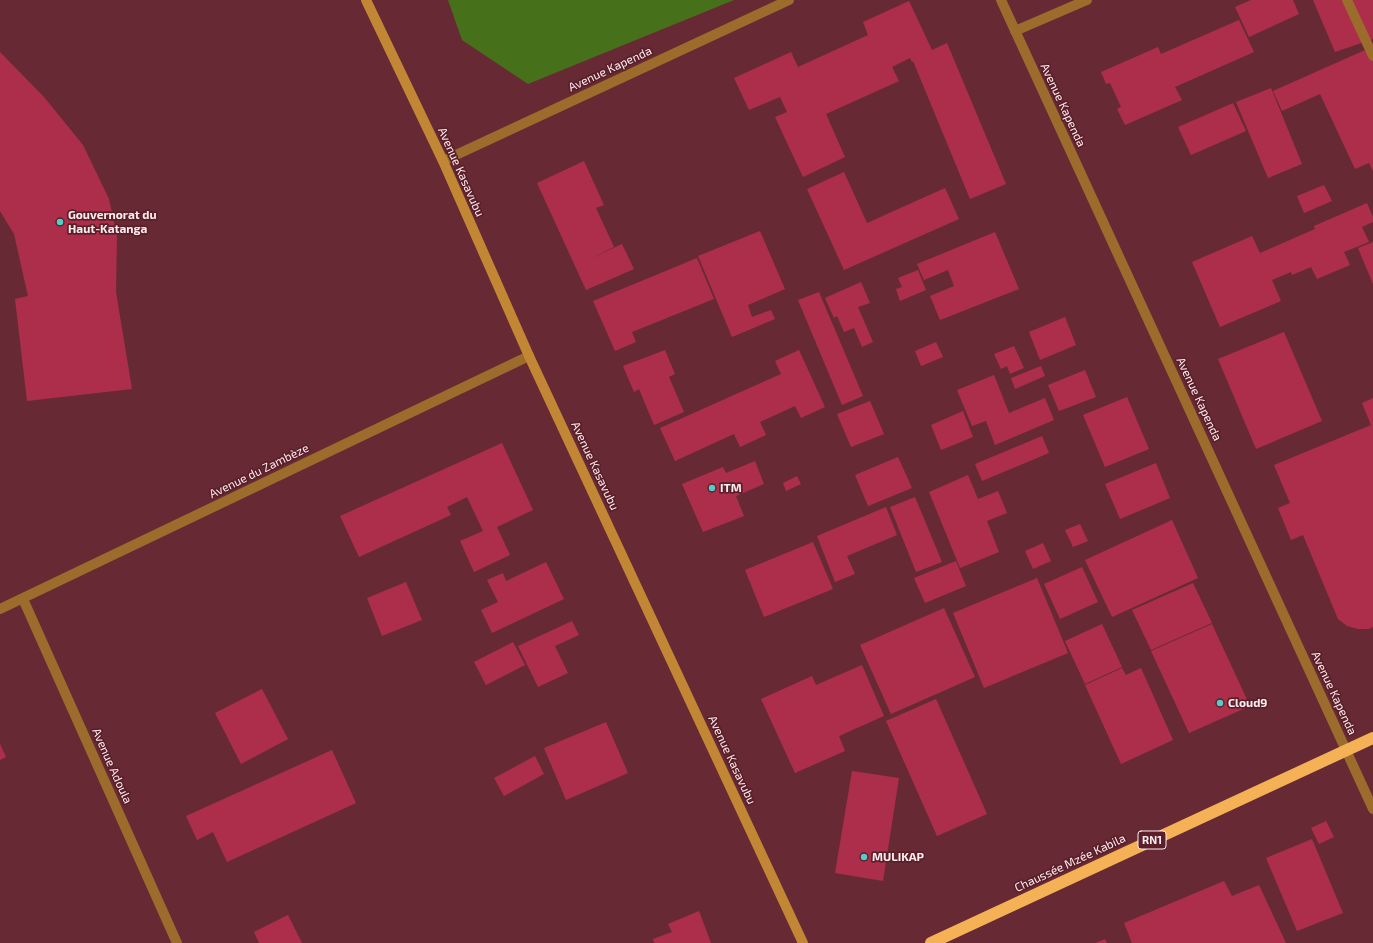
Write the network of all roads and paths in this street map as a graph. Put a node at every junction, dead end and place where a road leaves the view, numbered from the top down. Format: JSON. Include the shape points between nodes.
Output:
{"nodes":[{"id":1,"x":366,"y":0,"type":"edge"},
{"id":2,"x":789,"y":0,"type":"edge"},
{"id":3,"x":1001,"y":0,"type":"edge"},
{"id":4,"x":1347,"y":0,"type":"edge"},
{"id":5,"x":1082,"y":1,"type":"edge"},
{"id":6,"x":1015,"y":31,"type":"junction"},
{"id":7,"x":1373,"y":56,"type":"edge"},
{"id":8,"x":443,"y":161,"type":"junction"},
{"id":9,"x":530,"y":356,"type":"junction"},
{"id":10,"x":23,"y":599,"type":"junction"},
{"id":11,"x":0,"y":609,"type":"edge"},
{"id":12,"x":1373,"y":738,"type":"edge"},
{"id":13,"x":1346,"y":750,"type":"junction"},
{"id":14,"x":1373,"y":809,"type":"edge"},
{"id":15,"x":177,"y":943,"type":"edge"},
{"id":16,"x":803,"y":943,"type":"edge"},
{"id":17,"x":931,"y":943,"type":"edge"}],
"edges":[{"from":1,"to":8,"type":"main road","name":"Avenue Kasavubu"},
{"from":2,"to":8,"type":"street","name":"Avenue Kapenda"},
{"from":3,"to":6,"type":"street","name":"Avenue Kapenda"},
{"from":4,"to":7,"type":"street"},
{"from":5,"to":6,"type":"street"},
{"from":6,"to":13,"type":"street","name":"Avenue Kapenda"},
{"from":8,"to":9,"type":"main road","name":"Avenue Kasavubu"},
{"from":9,"to":10,"type":"street","name":"Avenue du Zambèze"},
{"from":9,"to":16,"type":"main road","name":"Avenue Kasavubu"},
{"from":10,"to":11,"type":"street","name":"Avenue du Zambèze"},
{"from":10,"to":15,"type":"street","name":"Avenue Adoula"},
{"from":12,"to":13,"type":"highway","name":"Chaussée Mzée Kabila","number":"RN1"},
{"from":13,"to":14,"type":"street","name":"Avenue Kapenda"},
{"from":13,"to":17,"type":"highway","name":"Chaussée Mzée Kabila","number":"RN1"}]}
